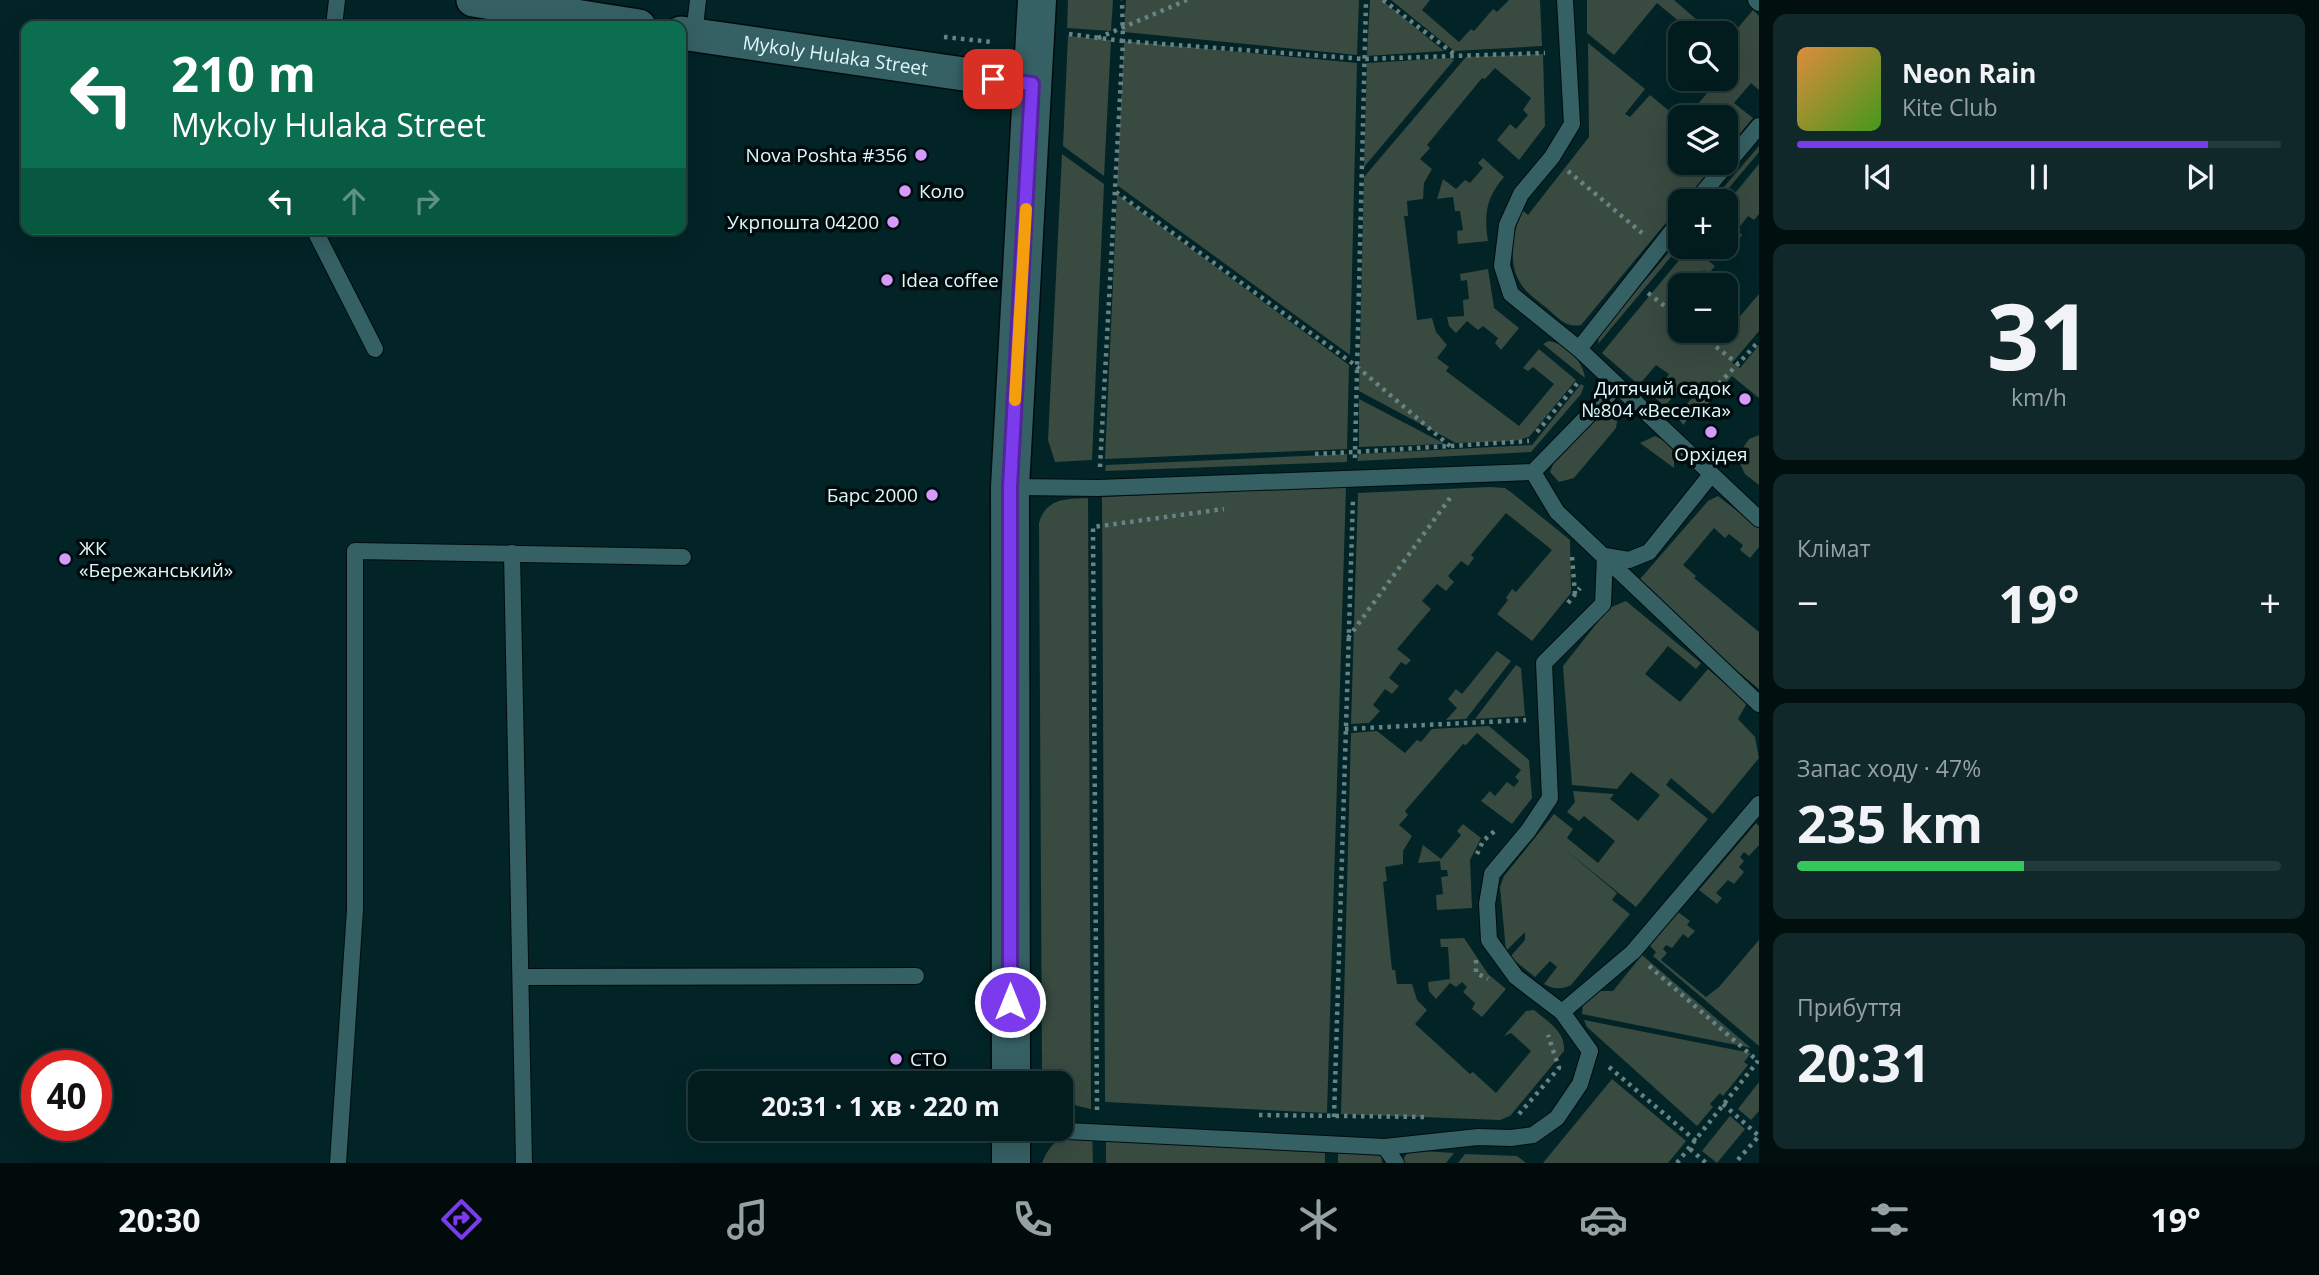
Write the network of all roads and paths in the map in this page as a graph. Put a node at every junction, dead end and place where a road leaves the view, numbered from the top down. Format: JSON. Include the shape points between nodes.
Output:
{"nodes":[{"id":1,"x":337,"y":0,"type":"edge"},
{"id":2,"x":473,"y":0,"type":"edge"},
{"id":3,"x":698,"y":0,"type":"edge"},
{"id":4,"x":1037,"y":0,"type":"edge"},
{"id":5,"x":1122,"y":0,"type":"edge"},
{"id":6,"x":1187,"y":0,"type":"edge"},
{"id":7,"x":1366,"y":0,"type":"edge"},
{"id":8,"x":1383,"y":0,"type":"edge"},
{"id":9,"x":1565,"y":0,"type":"edge"},
{"id":10,"x":335,"y":21,"type":"edge"},
{"id":11,"x":607,"y":21,"type":"edge"},
{"id":12,"x":1121,"y":26,"type":"junction"},
{"id":13,"x":687,"y":33,"type":"edge"},
{"id":14,"x":1056,"y":33,"type":"dead end"},
{"id":15,"x":1098,"y":38,"type":"junction"},
{"id":16,"x":1123,"y":41,"type":"junction"},
{"id":17,"x":1454,"y":55,"type":"junction"},
{"id":18,"x":1364,"y":59,"type":"junction"},
{"id":19,"x":1545,"y":62,"type":"dead end"},
{"id":20,"x":1032,"y":84,"type":"junction"},
{"id":21,"x":1759,"y":126,"type":"edge"},
{"id":22,"x":1552,"y":157,"type":"junction"},
{"id":23,"x":1706,"y":189,"type":"edge"},
{"id":24,"x":1116,"y":191,"type":"junction"},
{"id":25,"x":317,"y":235,"type":"edge"},
{"id":26,"x":1668,"y":236,"type":"edge"},
{"id":27,"x":1659,"y":247,"type":"junction"},
{"id":28,"x":1631,"y":280,"type":"junction"},
{"id":29,"x":1668,"y":309,"type":"edge"},
{"id":30,"x":1759,"y":341,"type":"edge"},
{"id":31,"x":1711,"y":343,"type":"edge"},
{"id":32,"x":375,"y":349,"type":"dead end"},
{"id":33,"x":1578,"y":349,"type":"junction"},
{"id":34,"x":1738,"y":364,"type":"junction"},
{"id":35,"x":1355,"y":365,"type":"junction"},
{"id":36,"x":1617,"y":386,"type":"junction"},
{"id":37,"x":1669,"y":437,"type":"junction"},
{"id":38,"x":1451,"y":447,"type":"dead end"},
{"id":39,"x":1355,"y":453,"type":"junction"},
{"id":40,"x":1301,"y":455,"type":"dead end"},
{"id":41,"x":1114,"y":464,"type":"dead end"},
{"id":42,"x":1533,"y":472,"type":"junction"},
{"id":43,"x":1710,"y":476,"type":"junction"},
{"id":44,"x":1353,"y":478,"type":"junction"},
{"id":45,"x":1010,"y":487,"type":"junction"},
{"id":46,"x":1451,"y":497,"type":"dead end"},
{"id":47,"x":1230,"y":508,"type":"dead end"},
{"id":48,"x":1759,"y":519,"type":"edge"},
{"id":49,"x":1571,"y":546,"type":"dead end"},
{"id":50,"x":512,"y":553,"type":"junction"},
{"id":51,"x":1605,"y":556,"type":"junction"},
{"id":52,"x":683,"y":558,"type":"dead end"},
{"id":53,"x":1582,"y":586,"type":"dead end"},
{"id":54,"x":1575,"y":594,"type":"junction"},
{"id":55,"x":1560,"y":613,"type":"dead end"},
{"id":56,"x":1347,"y":639,"type":"junction"},
{"id":57,"x":1759,"y":704,"type":"edge"},
{"id":58,"x":1527,"y":709,"type":"dead end"},
{"id":59,"x":1528,"y":720,"type":"junction"},
{"id":60,"x":1345,"y":729,"type":"junction"},
{"id":61,"x":1529,"y":733,"type":"dead end"},
{"id":62,"x":1759,"y":804,"type":"edge"},
{"id":63,"x":1503,"y":825,"type":"dead end"},
{"id":64,"x":1475,"y":859,"type":"dead end"},
{"id":65,"x":1475,"y":950,"type":"dead end"},
{"id":66,"x":1633,"y":952,"type":"junction"},
{"id":67,"x":916,"y":976,"type":"dead end"},
{"id":68,"x":521,"y":977,"type":"junction"},
{"id":69,"x":1492,"y":982,"type":"dead end"},
{"id":70,"x":1562,"y":1012,"type":"junction"},
{"id":71,"x":1543,"y":1029,"type":"dead end"},
{"id":72,"x":1590,"y":1051,"type":"junction"},
{"id":73,"x":1759,"y":1061,"type":"edge"},
{"id":74,"x":1011,"y":1071,"type":"edge"},
{"id":75,"x":1723,"y":1104,"type":"junction"},
{"id":76,"x":1097,"y":1117,"type":"dead end"},
{"id":77,"x":1431,"y":1117,"type":"dead end"},
{"id":78,"x":1514,"y":1120,"type":"dead end"},
{"id":79,"x":1073,"y":1131,"type":"edge"},
{"id":80,"x":1011,"y":1141,"type":"edge"},
{"id":81,"x":1696,"y":1142,"type":"junction"},
{"id":82,"x":1385,"y":1147,"type":"junction"},
{"id":83,"x":1690,"y":1149,"type":"junction"},
{"id":84,"x":338,"y":1163,"type":"edge"},
{"id":85,"x":524,"y":1163,"type":"edge"},
{"id":86,"x":1011,"y":1163,"type":"edge"},
{"id":87,"x":1396,"y":1163,"type":"edge"},
{"id":88,"x":1677,"y":1163,"type":"edge"},
{"id":89,"x":1706,"y":1163,"type":"edge"},
{"id":90,"x":1735,"y":1163,"type":"edge"}],
"edges":[{"from":1,"to":10,"type":"lane"},
{"from":2,"to":11,"type":"street"},
{"from":3,"to":13,"type":"lane"},
{"from":4,"to":20,"type":"street"},
{"from":5,"to":12,"type":"path"},
{"from":6,"to":12,"type":"path"},
{"from":7,"to":18,"type":"path"},
{"from":8,"to":17,"type":"path"},
{"from":9,"to":22,"type":"lane","via":[[1572,124]]},
{"from":12,"to":15,"type":"path"},
{"from":12,"to":16,"type":"path"},
{"from":13,"to":20,"type":"street","name":"Mykoly Hulaka Street"},
{"from":14,"to":15,"type":"path"},
{"from":15,"to":16,"type":"path"},
{"from":16,"to":18,"type":"path"},
{"from":16,"to":24,"type":"path"},
{"from":17,"to":18,"type":"path"},
{"from":17,"to":19,"type":"path","via":[[1545,51]]},
{"from":18,"to":35,"type":"path"},
{"from":20,"to":45,"type":"street"},
{"from":21,"to":23,"type":"lane"},
{"from":22,"to":27,"type":"path"},
{"from":22,"to":33,"type":"lane","via":[[1521,194],[1507,225],[1503,266],[1511,293]]},
{"from":24,"to":35,"type":"path"},
{"from":24,"to":41,"type":"path","via":[[1101,465]]},
{"from":25,"to":32,"type":"lane"},
{"from":26,"to":27,"type":"lane"},
{"from":27,"to":28,"type":"lane"},
{"from":28,"to":29,"type":"path"},
{"from":28,"to":33,"type":"lane"},
{"from":30,"to":34,"type":"path"},
{"from":31,"to":34,"type":"path"},
{"from":33,"to":36,"type":"lane"},
{"from":34,"to":37,"type":"path","via":[[1709,397],[1699,400]]},
{"from":35,"to":38,"type":"path"},
{"from":35,"to":39,"type":"path"},
{"from":36,"to":37,"type":"lane"},
{"from":36,"to":42,"type":"lane"},
{"from":37,"to":43,"type":"lane"},
{"from":39,"to":40,"type":"path"},
{"from":39,"to":44,"type":"path"},
{"from":42,"to":44,"type":"lane"},
{"from":42,"to":51,"type":"lane","via":[[1557,512]]},
{"from":43,"to":48,"type":"lane"},
{"from":43,"to":51,"type":"lane","via":[[1649,552],[1629,560]]},
{"from":44,"to":45,"type":"lane"},
{"from":44,"to":56,"type":"path"},
{"from":45,"to":74,"type":"street"},
{"from":46,"to":56,"type":"path"},
{"from":47,"to":76,"type":"path","via":[[1093,527]]},
{"from":49,"to":54,"type":"path"},
{"from":50,"to":52,"type":"lane"},
{"from":50,"to":68,"type":"lane"},
{"from":50,"to":84,"type":"lane","via":[[355,551],[355,910]]},
{"from":51,"to":57,"type":"lane"},
{"from":51,"to":70,"type":"lane","via":[[1603,604],[1544,663],[1550,798],[1492,874],[1487,904],[1489,940],[1504,963]]},
{"from":53,"to":54,"type":"path"},
{"from":54,"to":55,"type":"path"},
{"from":56,"to":60,"type":"path"},
{"from":58,"to":59,"type":"path"},
{"from":59,"to":60,"type":"path"},
{"from":59,"to":61,"type":"path"},
{"from":60,"to":77,"type":"path","via":[[1334,1115]]},
{"from":62,"to":66,"type":"lane"},
{"from":63,"to":64,"type":"path","via":[[1483,841]]},
{"from":65,"to":69,"type":"path","via":[[1476,973]]},
{"from":66,"to":70,"type":"lane"},
{"from":66,"to":73,"type":"path"},
{"from":67,"to":68,"type":"lane"},
{"from":68,"to":85,"type":"lane"},
{"from":70,"to":72,"type":"lane"},
{"from":71,"to":78,"type":"path","via":[[1559,1068]]},
{"from":72,"to":81,"type":"path"},
{"from":72,"to":82,"type":"lane","via":[[1580,1084],[1557,1118],[1533,1135]]},
{"from":73,"to":75,"type":"path"},
{"from":75,"to":81,"type":"path"},
{"from":75,"to":90,"type":"path","via":[[1759,1136]]},
{"from":79,"to":82,"type":"lane"},
{"from":80,"to":86,"type":"street"},
{"from":81,"to":83,"type":"path"},
{"from":82,"to":87,"type":"lane"},
{"from":83,"to":88,"type":"path"},
{"from":83,"to":89,"type":"path"}]}
